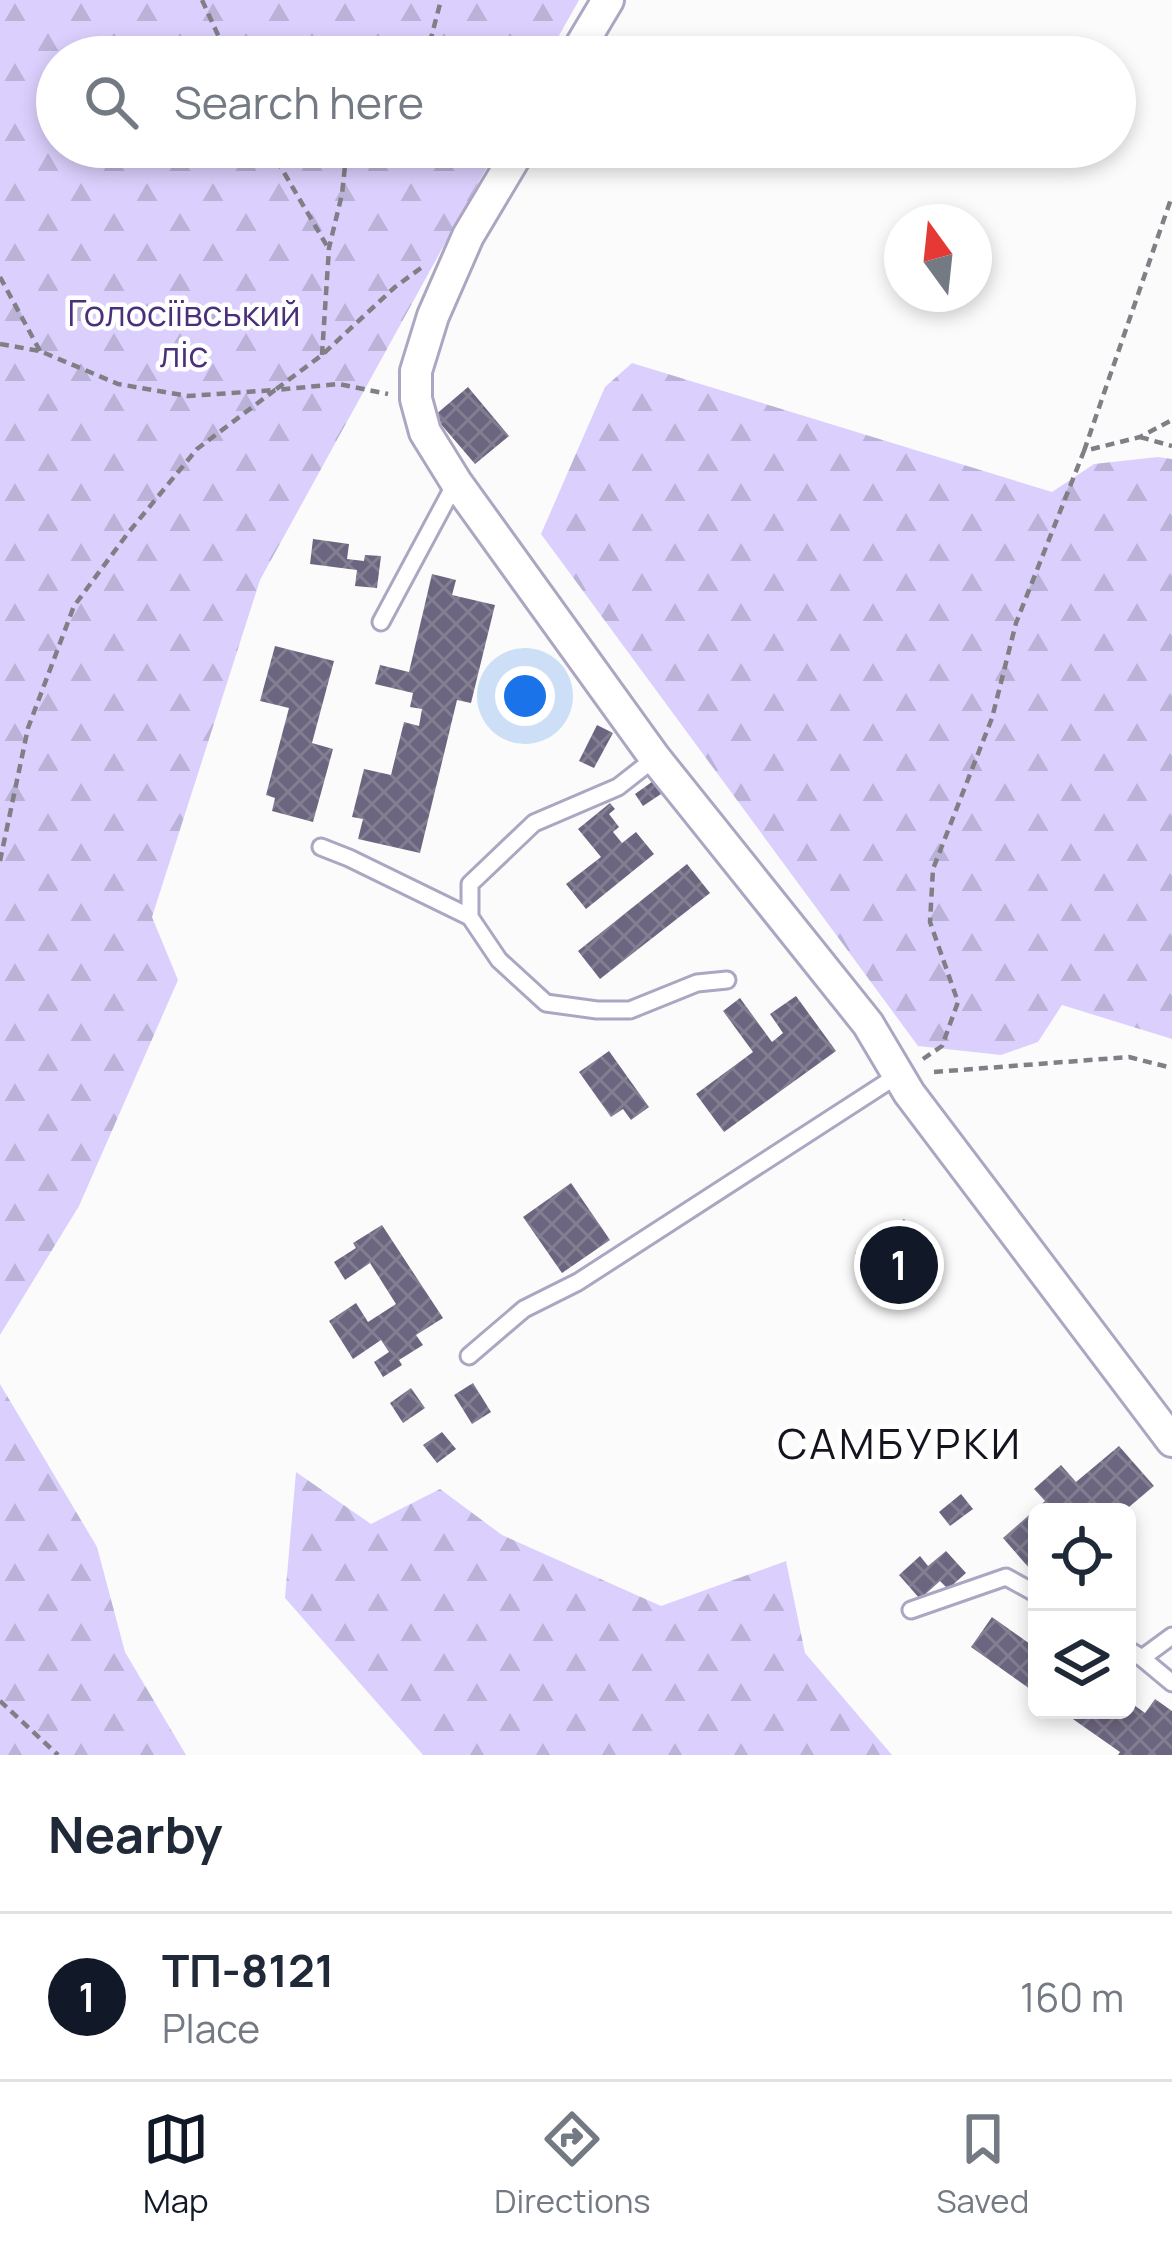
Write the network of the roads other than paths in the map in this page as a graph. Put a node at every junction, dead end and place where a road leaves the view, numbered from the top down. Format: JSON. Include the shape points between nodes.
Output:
{"nodes":[{"id":1,"x":608,"y":0,"type":"edge"},
{"id":2,"x":587,"y":36,"type":"edge"},
{"id":3,"x":508,"y":168,"type":"edge"},
{"id":4,"x":456,"y":482,"type":"junction"},
{"id":5,"x":381,"y":622,"type":"dead end"},
{"id":6,"x":655,"y":758,"type":"junction"},
{"id":7,"x":321,"y":847,"type":"dead end"},
{"id":8,"x":470,"y":916,"type":"junction"},
{"id":9,"x":727,"y":980,"type":"dead end"},
{"id":10,"x":898,"y":1075,"type":"junction"},
{"id":11,"x":469,"y":1356,"type":"dead end"},
{"id":12,"x":1172,"y":1441,"type":"edge"},
{"id":13,"x":1028,"y":1589,"type":"edge"},
{"id":14,"x":911,"y":1610,"type":"dead end"},
{"id":15,"x":1172,"y":1636,"type":"edge"},
{"id":16,"x":1136,"y":1653,"type":"edge"},
{"id":17,"x":1136,"y":1654,"type":"edge"},
{"id":18,"x":1172,"y":1682,"type":"edge"}],
"edges":[{"from":1,"to":2,"type":"street"},
{"from":3,"to":4,"type":"street","via":[[468,236],[416,371],[425,432]]},
{"from":4,"to":5,"type":"lane"},
{"from":4,"to":6,"type":"street"},
{"from":6,"to":8,"type":"lane","via":[[618,788],[534,823],[470,884]]},
{"from":6,"to":10,"type":"street","via":[[868,1024]]},
{"from":7,"to":8,"type":"lane"},
{"from":8,"to":9,"type":"lane","via":[[499,960],[546,1004],[630,1010]]},
{"from":10,"to":11,"type":"lane","via":[[524,1310]]},
{"from":10,"to":12,"type":"street"},
{"from":13,"to":14,"type":"lane","via":[[1006,1577]]},
{"from":15,"to":16,"type":"lane"},
{"from":17,"to":18,"type":"lane"}]}
